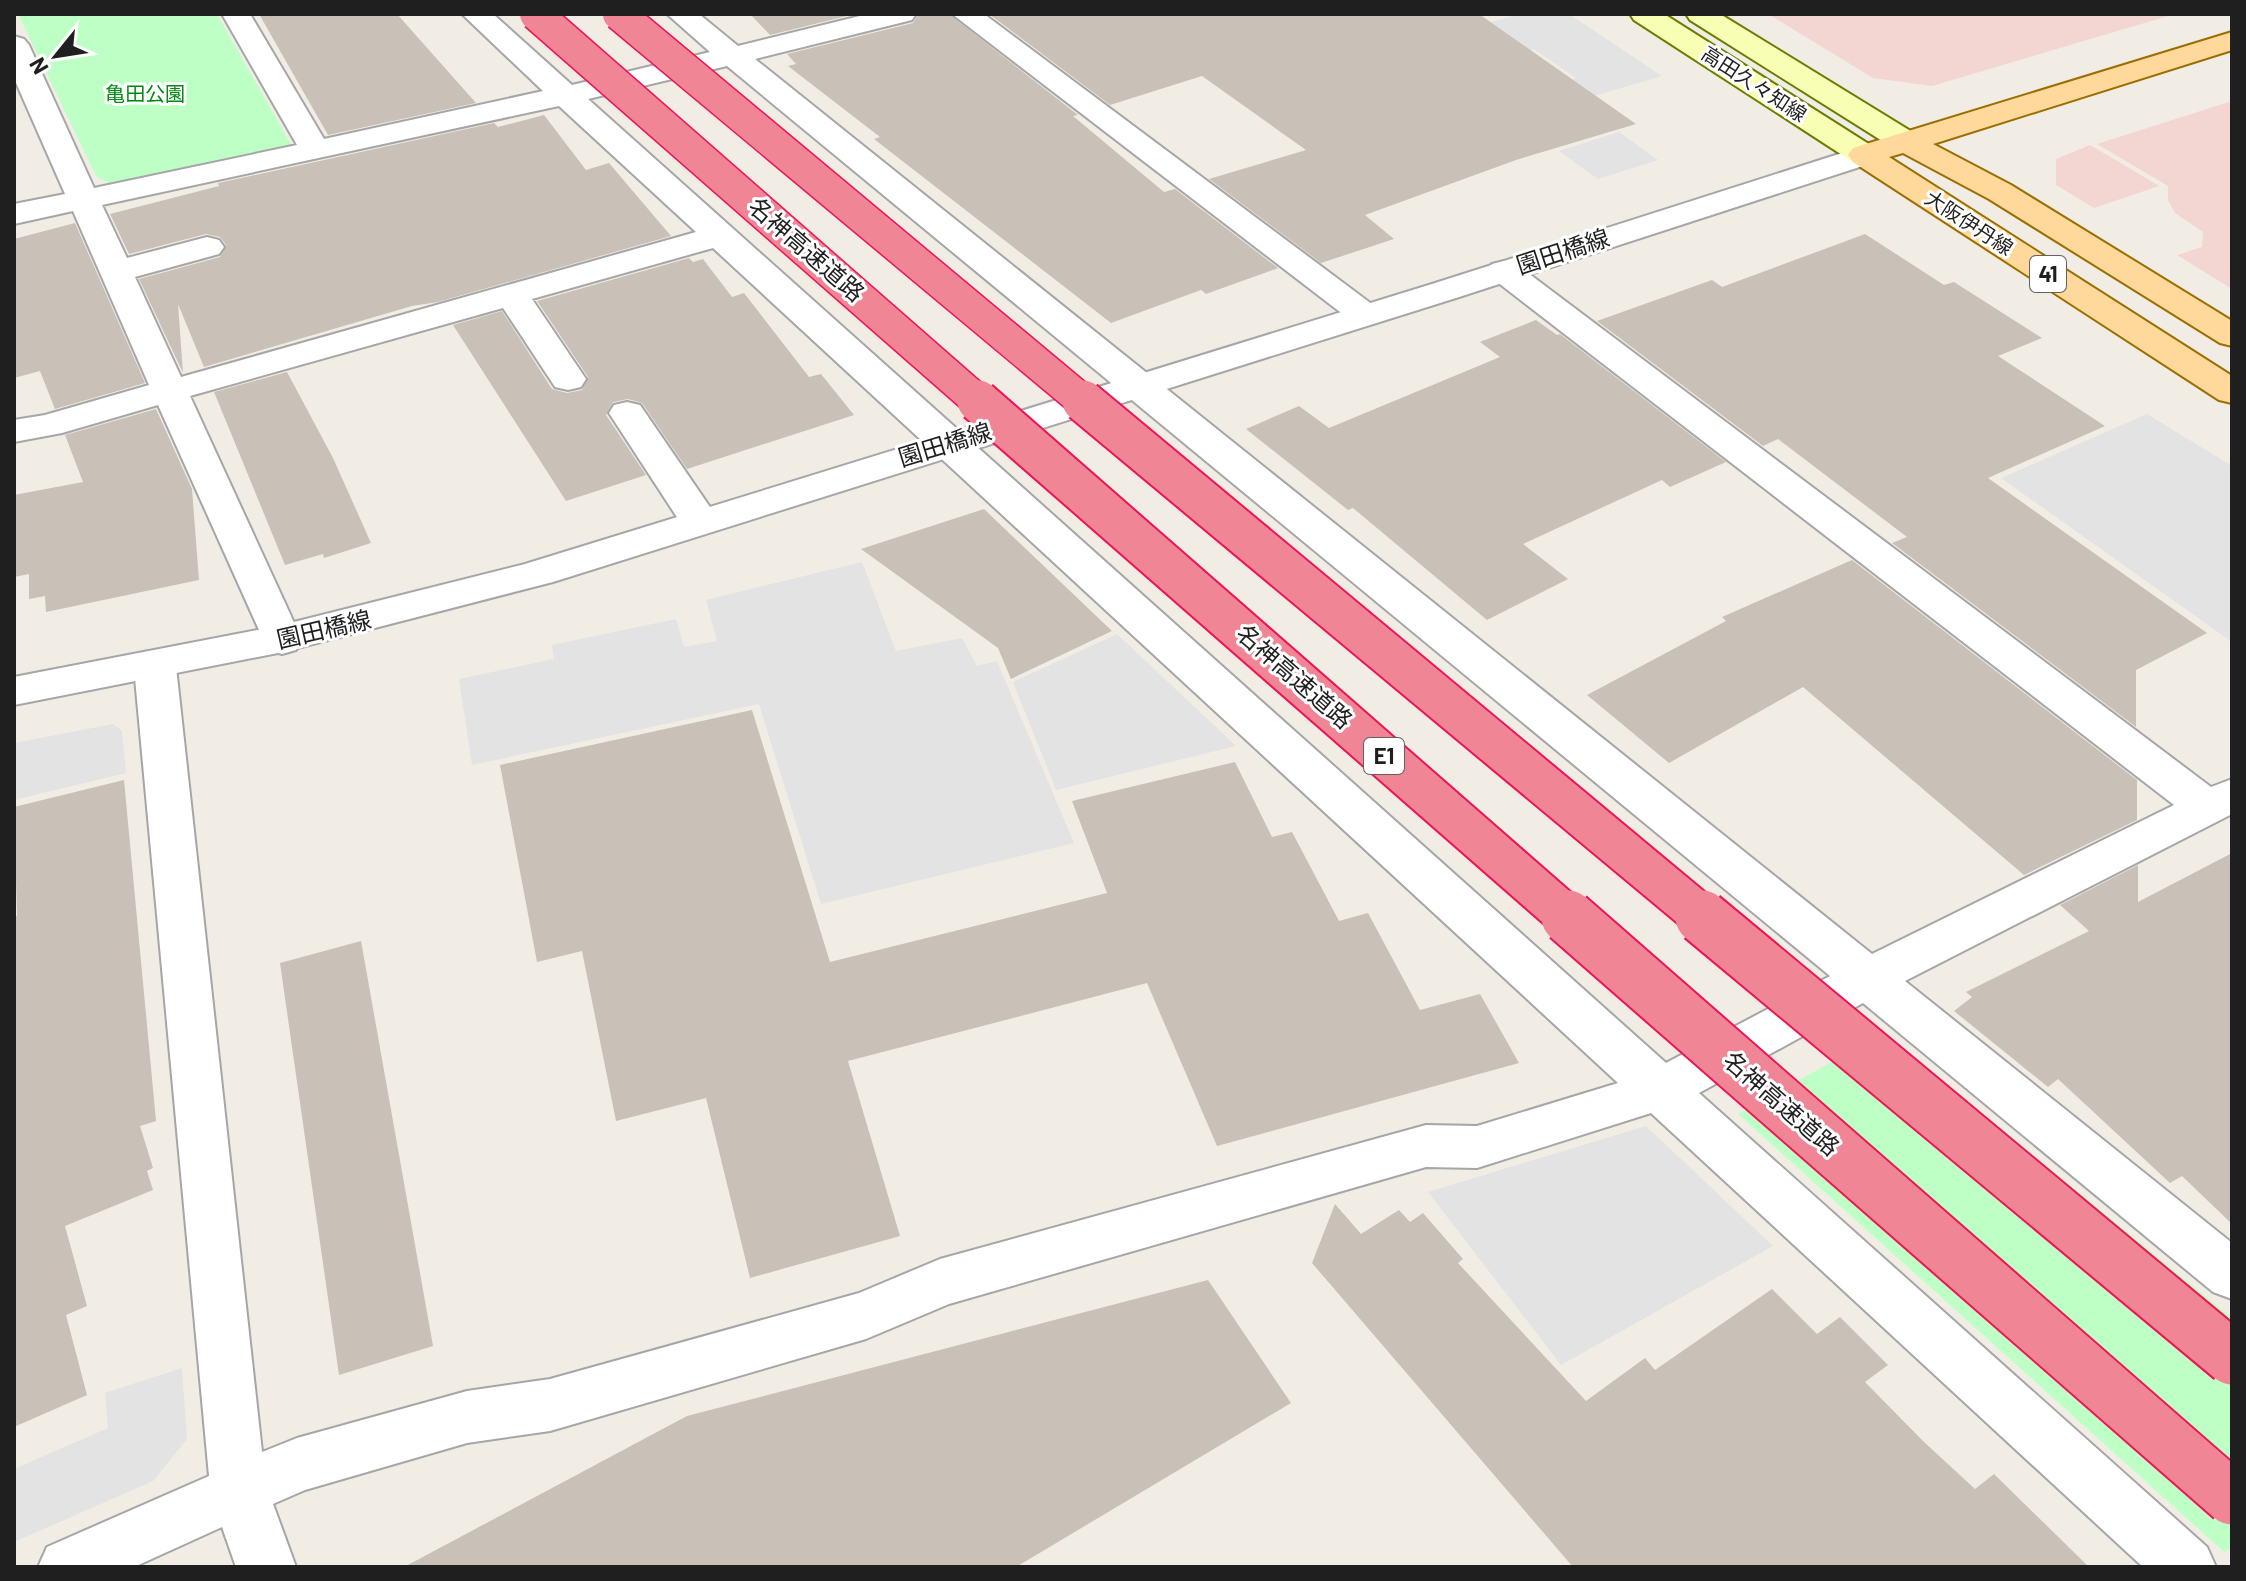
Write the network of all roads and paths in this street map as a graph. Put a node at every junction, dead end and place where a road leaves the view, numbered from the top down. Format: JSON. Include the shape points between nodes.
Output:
{"nodes":[{"id":1,"x":236,"y":14,"type":"edge"},
{"id":2,"x":476,"y":14,"type":"edge"},
{"id":3,"x":536,"y":14,"type":"edge"},
{"id":4,"x":619,"y":14,"type":"edge"},
{"id":5,"x":681,"y":14,"type":"edge"},
{"id":6,"x":902,"y":14,"type":"edge"},
{"id":7,"x":966,"y":14,"type":"edge"},
{"id":8,"x":1644,"y":14,"type":"edge"},
{"id":9,"x":1700,"y":14,"type":"edge"},
{"id":10,"x":2232,"y":41,"type":"edge"},
{"id":11,"x":14,"y":45,"type":"edge"},
{"id":12,"x":735,"y":56,"type":"junction"},
{"id":13,"x":564,"y":95,"type":"junction"},
{"id":14,"x":26,"y":98,"type":"edge"},
{"id":15,"x":1906,"y":142,"type":"junction"},
{"id":16,"x":315,"y":150,"type":"junction"},
{"id":17,"x":1864,"y":155,"type":"junction"},
{"id":18,"x":86,"y":199,"type":"junction"},
{"id":19,"x":14,"y":214,"type":"edge"},
{"id":20,"x":719,"y":236,"type":"junction"},
{"id":21,"x":207,"y":247,"type":"dead end"},
{"id":22,"x":118,"y":271,"type":"junction"},
{"id":23,"x":1504,"y":271,"type":"junction"},
{"id":24,"x":512,"y":295,"type":"junction"},
{"id":25,"x":1365,"y":315,"type":"junction"},
{"id":26,"x":2232,"y":336,"type":"edge"},
{"id":27,"x":568,"y":379,"type":"dead end"},
{"id":28,"x":1139,"y":385,"type":"junction"},
{"id":29,"x":171,"y":391,"type":"junction"},
{"id":30,"x":2232,"y":392,"type":"edge"},
{"id":31,"x":627,"y":413,"type":"dead end"},
{"id":32,"x":14,"y":431,"type":"edge"},
{"id":33,"x":946,"y":444,"type":"junction"},
{"id":34,"x":700,"y":522,"type":"junction"},
{"id":35,"x":282,"y":640,"type":"junction"},
{"id":36,"x":155,"y":667,"type":"junction"},
{"id":37,"x":14,"y":691,"type":"edge"},
{"id":38,"x":2220,"y":801,"type":"edge"},
{"id":39,"x":1867,"y":978,"type":"junction"},
{"id":40,"x":1660,"y":1090,"type":"junction"},
{"id":41,"x":2232,"y":1275,"type":"edge"},
{"id":42,"x":2232,"y":1358,"type":"edge"},
{"id":43,"x":240,"y":1488,"type":"junction"},
{"id":44,"x":2232,"y":1498,"type":"edge"},
{"id":45,"x":68,"y":1567,"type":"edge"},
{"id":46,"x":266,"y":1567,"type":"edge"},
{"id":47,"x":2186,"y":1567,"type":"edge"}],
"edges":[{"from":1,"to":16,"type":"street"},
{"from":2,"to":13,"type":"street"},
{"from":3,"to":44,"type":"highway","name":"名神高速道路","number":"E1","bridge":true},
{"from":4,"to":42,"type":"highway","bridge":true},
{"from":5,"to":12,"type":"street"},
{"from":6,"to":12,"type":"street"},
{"from":7,"to":25,"type":"street"},
{"from":8,"to":17,"type":"main road","name":"高田久々知線"},
{"from":9,"to":15,"type":"main road","name":"高田久々知線"},
{"from":10,"to":15,"type":"main road"},
{"from":11,"to":14,"type":"street"},
{"from":12,"to":13,"type":"street"},
{"from":12,"to":28,"type":"street"},
{"from":13,"to":16,"type":"street"},
{"from":13,"to":20,"type":"street"},
{"from":14,"to":18,"type":"street"},
{"from":15,"to":17,"type":"main road"},
{"from":15,"to":26,"type":"main road","name":"大阪伊丹線","number":"41","via":[[2000,192]]},
{"from":16,"to":18,"type":"street"},
{"from":17,"to":23,"type":"street","name":"園田橋線"},
{"from":17,"to":30,"type":"main road","name":"大阪伊丹線","number":"41"},
{"from":18,"to":19,"type":"street"},
{"from":18,"to":22,"type":"street"},
{"from":20,"to":24,"type":"street"},
{"from":20,"to":33,"type":"street"},
{"from":21,"to":22,"type":"street"},
{"from":22,"to":29,"type":"street"},
{"from":23,"to":25,"type":"street","name":"園田橋線"},
{"from":23,"to":38,"type":"street"},
{"from":24,"to":27,"type":"street"},
{"from":24,"to":29,"type":"street"},
{"from":25,"to":28,"type":"street","name":"園田橋線"},
{"from":28,"to":33,"type":"street","name":"園田橋線"},
{"from":28,"to":39,"type":"street"},
{"from":29,"to":32,"type":"street"},
{"from":29,"to":35,"type":"street"},
{"from":31,"to":34,"type":"street"},
{"from":33,"to":34,"type":"street","name":"園田橋線"},
{"from":33,"to":40,"type":"street"},
{"from":34,"to":35,"type":"street","name":"園田橋線","via":[[524,577]]},
{"from":35,"to":36,"type":"street","name":"園田橋線"},
{"from":36,"to":37,"type":"street","name":"園田橋線"},
{"from":36,"to":43,"type":"street"},
{"from":38,"to":39,"type":"street"},
{"from":39,"to":40,"type":"street"},
{"from":39,"to":41,"type":"street"},
{"from":40,"to":43,"type":"street","via":[[1477,1147],[1426,1146],[940,1283],[866,1315],[550,1405],[467,1417],[297,1465]]},
{"from":40,"to":47,"type":"street"},
{"from":43,"to":45,"type":"street"},
{"from":43,"to":46,"type":"street"}]}
